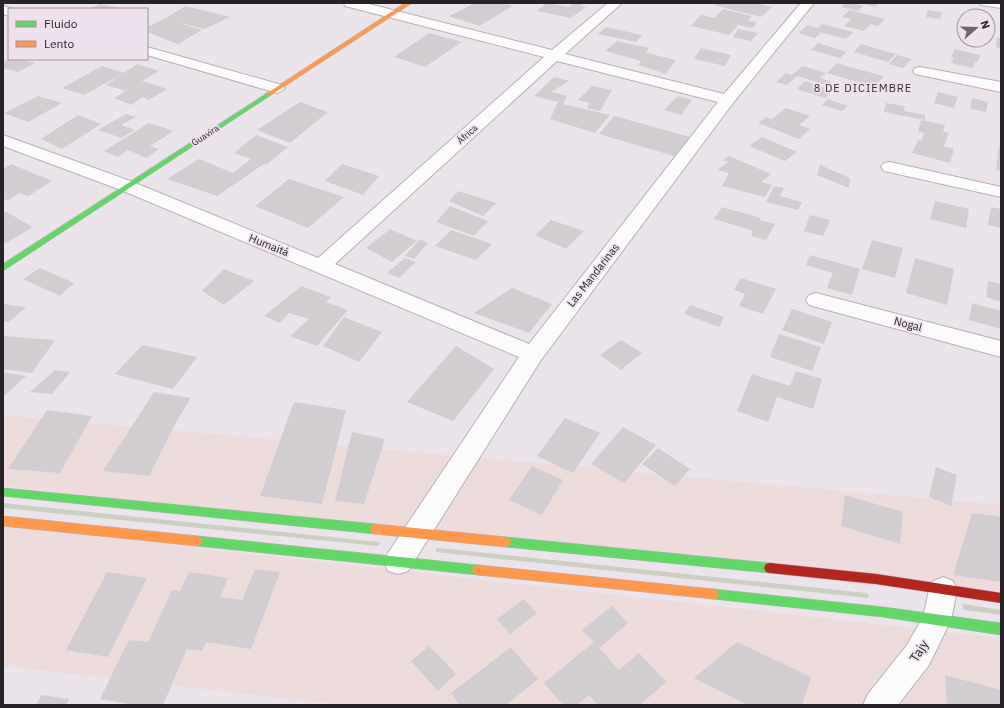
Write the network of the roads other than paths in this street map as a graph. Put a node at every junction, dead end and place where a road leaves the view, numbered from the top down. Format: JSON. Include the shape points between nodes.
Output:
{"nodes":[{"id":1,"x":350,"y":3,"type":"edge"},
{"id":2,"x":409,"y":3,"type":"edge"},
{"id":3,"x":616,"y":3,"type":"edge"},
{"id":4,"x":808,"y":3,"type":"edge"},
{"id":5,"x":984,"y":3,"type":"edge"},
{"id":6,"x":1001,"y":6,"type":"edge"},
{"id":7,"x":392,"y":14,"type":"junction"},
{"id":8,"x":148,"y":51,"type":"edge"},
{"id":9,"x":554,"y":56,"type":"junction"},
{"id":10,"x":920,"y":71,"type":"dead end"},
{"id":11,"x":1001,"y":87,"type":"edge"},
{"id":12,"x":277,"y":88,"type":"junction"},
{"id":13,"x":728,"y":100,"type":"junction"},
{"id":14,"x":3,"y":140,"type":"edge"},
{"id":15,"x":890,"y":167,"type":"dead end"},
{"id":16,"x":127,"y":186,"type":"junction"},
{"id":17,"x":1001,"y":192,"type":"edge"},
{"id":18,"x":321,"y":266,"type":"junction"},
{"id":19,"x":3,"y":268,"type":"edge"},
{"id":20,"x":816,"y":300,"type":"dead end"},
{"id":21,"x":1001,"y":349,"type":"edge"},
{"id":22,"x":533,"y":354,"type":"junction"},
{"id":23,"x":3,"y":492,"type":"edge"},
{"id":24,"x":3,"y":521,"type":"edge"},
{"id":25,"x":418,"y":534,"type":"junction"},
{"id":26,"x":398,"y":562,"type":"junction"},
{"id":27,"x":943,"y":590,"type":"junction"},
{"id":28,"x":1001,"y":598,"type":"edge"},
{"id":29,"x":937,"y":620,"type":"junction"},
{"id":30,"x":1001,"y":629,"type":"edge"},
{"id":31,"x":879,"y":705,"type":"edge"}],
"edges":[{"from":1,"to":7,"type":"street"},
{"from":2,"to":7,"type":"main road","name":"Guavira"},
{"from":3,"to":9,"type":"street","name":"África"},
{"from":4,"to":13,"type":"street","name":"Las Mandarinas"},
{"from":5,"to":6,"type":"lane"},
{"from":7,"to":9,"type":"street"},
{"from":7,"to":12,"type":"main road","name":"Guavira"},
{"from":8,"to":12,"type":"street"},
{"from":9,"to":13,"type":"street"},
{"from":9,"to":18,"type":"street","name":"África"},
{"from":10,"to":11,"type":"street"},
{"from":12,"to":16,"type":"main road","name":"Guavira"},
{"from":13,"to":22,"type":"street","name":"Las Mandarinas"},
{"from":14,"to":16,"type":"street","name":"Humaitá"},
{"from":15,"to":17,"type":"street"},
{"from":16,"to":18,"type":"street","name":"Humaitá"},
{"from":16,"to":19,"type":"main road","name":"Guavira"},
{"from":18,"to":22,"type":"street","name":"Humaitá"},
{"from":20,"to":21,"type":"street","name":"Nogal"},
{"from":22,"to":25,"type":"street","name":"Las Mandarinas"},
{"from":23,"to":25,"type":"main road"},
{"from":24,"to":26,"type":"main road"},
{"from":25,"to":26,"type":"street","name":"Las Mandarinas"},
{"from":25,"to":27,"type":"main road","via":[[876,580]]},
{"from":26,"to":29,"type":"main road","via":[[883,612]]},
{"from":27,"to":28,"type":"main road"},
{"from":27,"to":29,"type":"street","name":"Tajy"},
{"from":29,"to":30,"type":"main road"},
{"from":29,"to":31,"type":"street","name":"Tajy","via":[[918,655]]}]}
